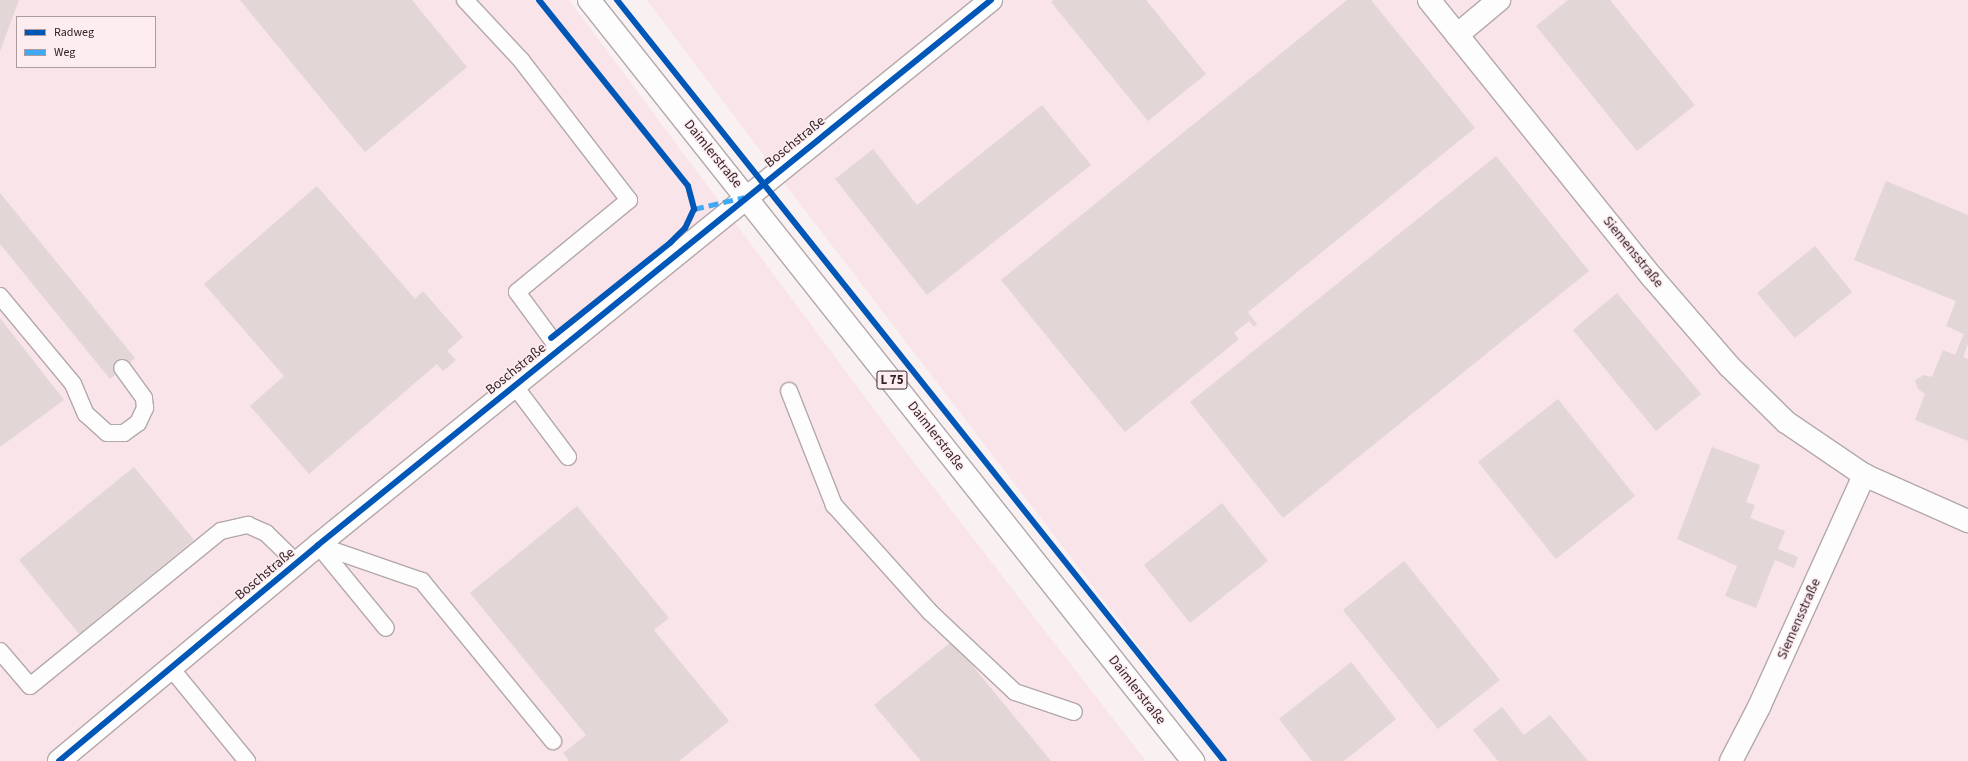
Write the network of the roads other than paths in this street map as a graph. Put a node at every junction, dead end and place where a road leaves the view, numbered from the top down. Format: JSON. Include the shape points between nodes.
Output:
{"nodes":[{"id":1,"x":465,"y":0,"type":"edge"},
{"id":2,"x":588,"y":0,"type":"edge"},
{"id":3,"x":991,"y":0,"type":"edge"},
{"id":4,"x":1428,"y":0,"type":"edge"},
{"id":5,"x":1499,"y":0,"type":"edge"},
{"id":6,"x":1457,"y":35,"type":"junction"},
{"id":7,"x":747,"y":196,"type":"junction"},
{"id":8,"x":0,"y":296,"type":"edge"},
{"id":9,"x":559,"y":349,"type":"junction"},
{"id":10,"x":122,"y":368,"type":"dead end"},
{"id":11,"x":514,"y":386,"type":"junction"},
{"id":12,"x":789,"y":391,"type":"dead end"},
{"id":13,"x":568,"y":457,"type":"dead end"},
{"id":14,"x":1864,"y":475,"type":"junction"},
{"id":15,"x":1968,"y":521,"type":"edge"},
{"id":16,"x":318,"y":545,"type":"junction"},
{"id":17,"x":297,"y":563,"type":"junction"},
{"id":18,"x":386,"y":628,"type":"dead end"},
{"id":19,"x":0,"y":650,"type":"edge"},
{"id":20,"x":170,"y":668,"type":"junction"},
{"id":21,"x":1074,"y":712,"type":"dead end"},
{"id":22,"x":553,"y":741,"type":"dead end"},
{"id":23,"x":60,"y":761,"type":"edge"},
{"id":24,"x":246,"y":761,"type":"edge"},
{"id":25,"x":1193,"y":761,"type":"edge"},
{"id":26,"x":1731,"y":761,"type":"edge"}],
"edges":[{"from":1,"to":9,"type":"lane","via":[[521,60],[629,200],[517,292]]},
{"from":2,"to":7,"type":"street","name":"Daimlerstraße","number":"L 75"},
{"from":3,"to":7,"type":"street","name":"Boschstraße"},
{"from":4,"to":6,"type":"street","name":"Siemensstraße"},
{"from":5,"to":6,"type":"street"},
{"from":6,"to":14,"type":"street","name":"Siemensstraße","via":[[1652,277],[1730,366],[1786,422]]},
{"from":7,"to":9,"type":"street","name":"Boschstraße"},
{"from":7,"to":25,"type":"street","name":"Daimlerstraße","number":"L 75"},
{"from":8,"to":10,"type":"lane","via":[[73,384],[86,414],[107,433],[124,434],[138,423],[145,408],[144,398]]},
{"from":9,"to":11,"type":"street","name":"Boschstraße"},
{"from":11,"to":13,"type":"lane"},
{"from":11,"to":16,"type":"street","name":"Boschstraße"},
{"from":12,"to":21,"type":"lane","via":[[834,506],[930,612],[1015,692]]},
{"from":14,"to":15,"type":"street","name":"Siemensstraße"},
{"from":14,"to":26,"type":"street","name":"Siemensstraße","via":[[1759,707]]},
{"from":16,"to":17,"type":"street","name":"Boschstraße"},
{"from":16,"to":18,"type":"lane"},
{"from":16,"to":22,"type":"lane","via":[[422,581]]},
{"from":17,"to":19,"type":"lane","via":[[266,533],[248,524],[221,531],[30,686]]},
{"from":17,"to":20,"type":"street","name":"Boschstraße"},
{"from":20,"to":23,"type":"street","name":"Boschstraße"},
{"from":20,"to":24,"type":"lane"}]}
